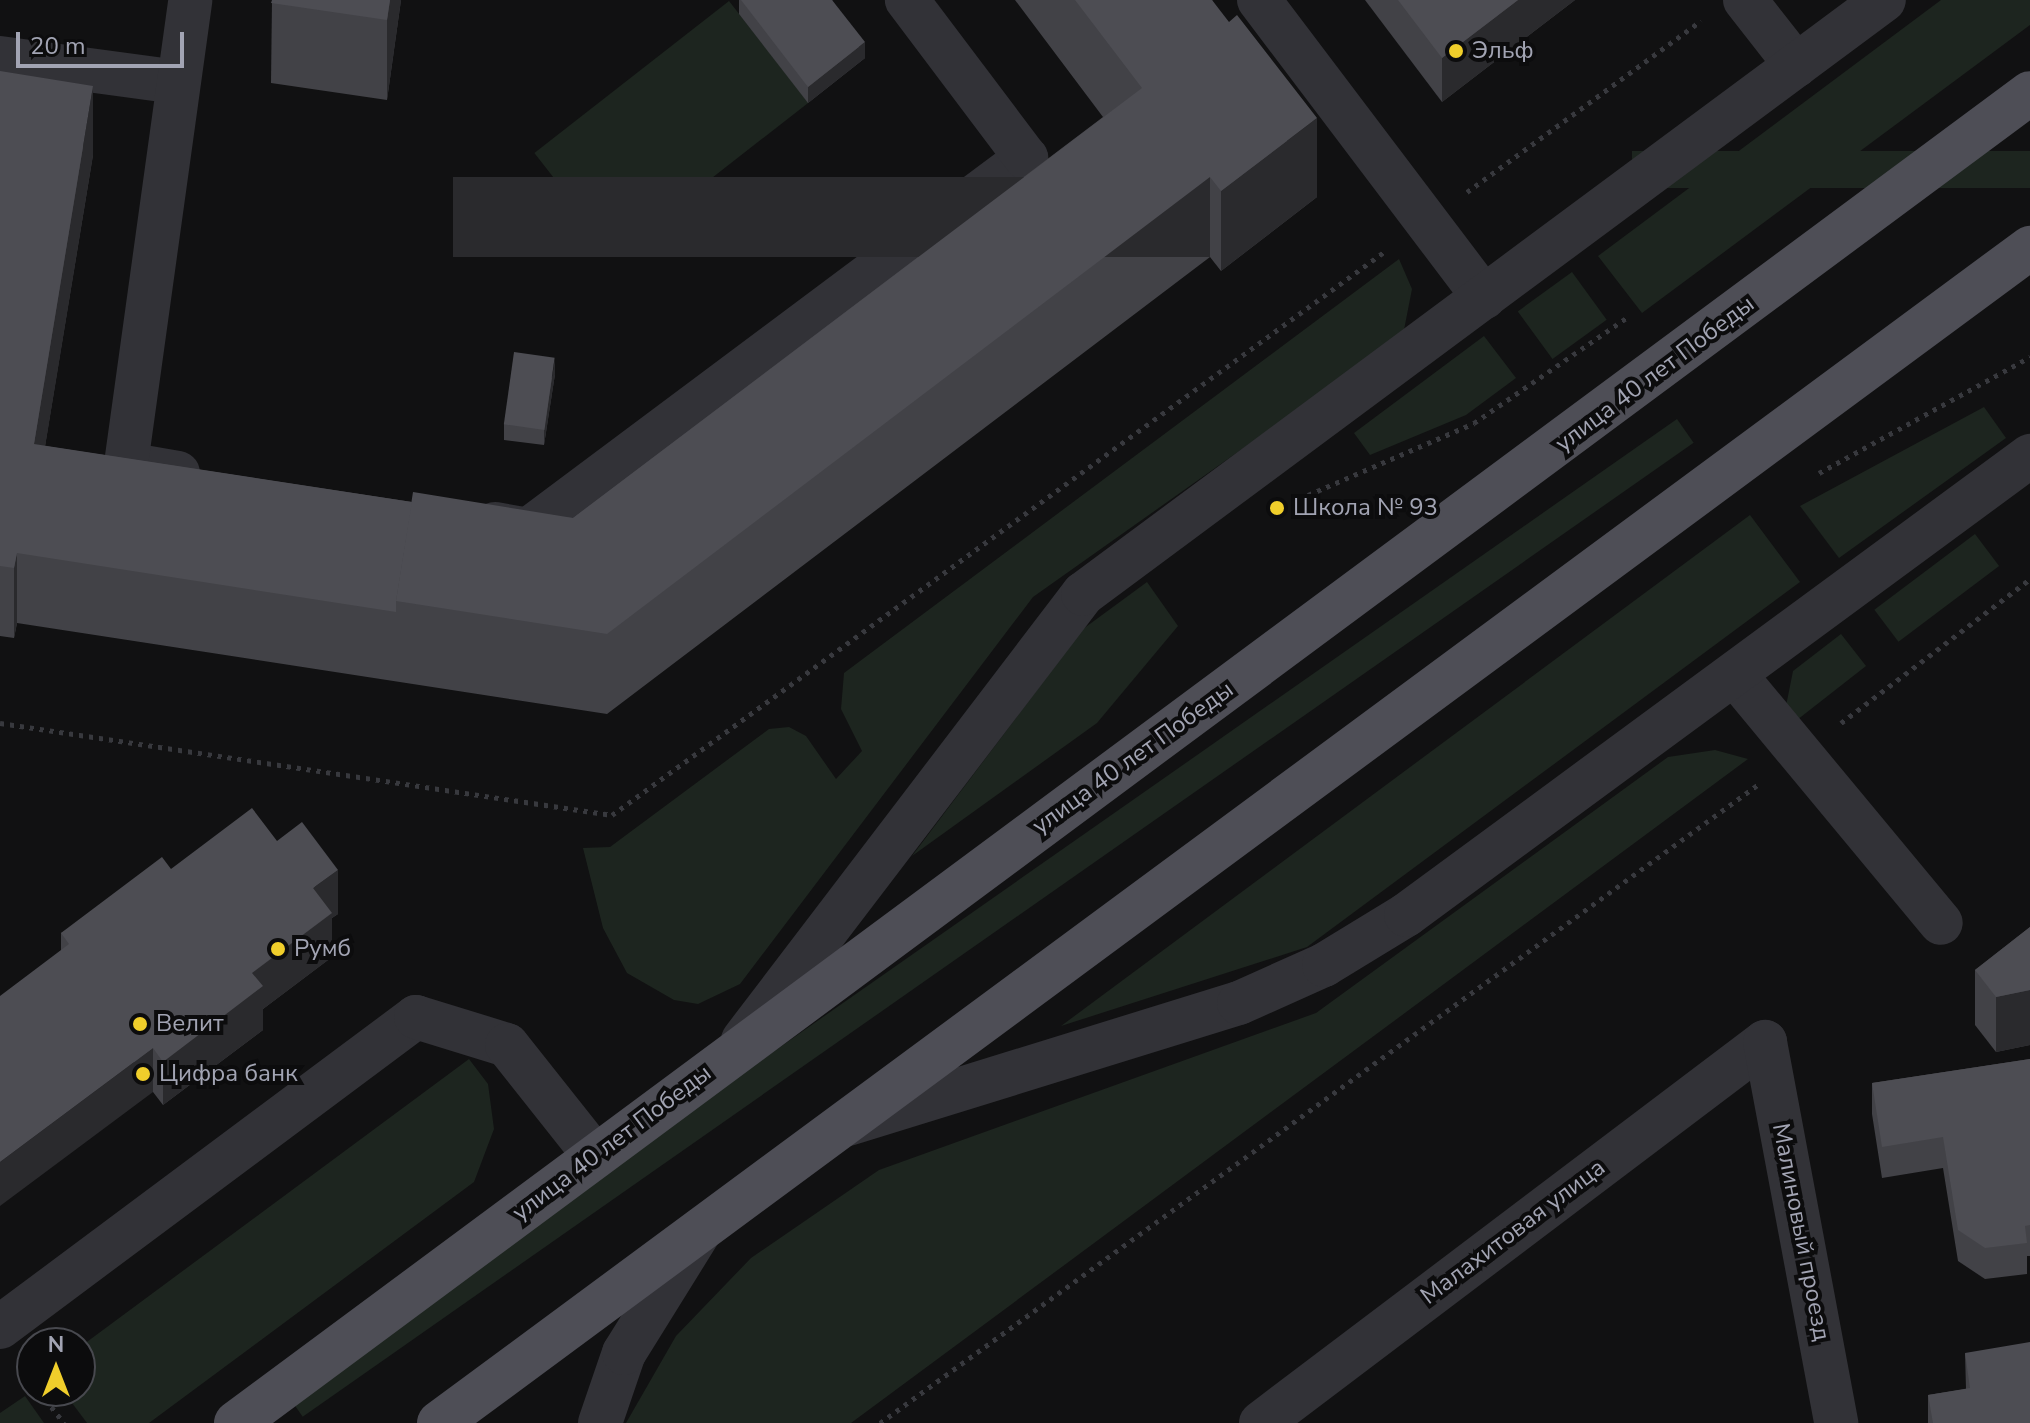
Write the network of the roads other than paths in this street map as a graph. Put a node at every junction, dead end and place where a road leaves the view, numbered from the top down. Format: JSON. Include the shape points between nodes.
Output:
{"nodes":[{"id":1,"x":190,"y":0,"type":"edge"},
{"id":2,"x":907,"y":0,"type":"edge"},
{"id":3,"x":1259,"y":0,"type":"edge"},
{"id":4,"x":1884,"y":0,"type":"edge"},
{"id":5,"x":1730,"y":5,"type":"edge"},
{"id":6,"x":0,"y":58,"type":"edge"},
{"id":7,"x":1796,"y":65,"type":"junction"},
{"id":8,"x":178,"y":82,"type":"junction"},
{"id":9,"x":2030,"y":93,"type":"edge"},
{"id":10,"x":2030,"y":248,"type":"edge"},
{"id":11,"x":1484,"y":297,"type":"junction"},
{"id":12,"x":2030,"y":456,"type":"edge"},
{"id":13,"x":219,"y":479,"type":"edge"},
{"id":14,"x":451,"y":517,"type":"edge"},
{"id":15,"x":1735,"y":675,"type":"junction"},
{"id":16,"x":1941,"y":923,"type":"dead end"},
{"id":17,"x":1765,"y":1042,"type":"joint"},
{"id":18,"x":733,"y":1054,"type":"junction"},
{"id":19,"x":838,"y":1127,"type":"junction"},
{"id":20,"x":595,"y":1156,"type":"junction"},
{"id":21,"x":704,"y":1225,"type":"junction"},
{"id":22,"x":0,"y":1327,"type":"edge"},
{"id":23,"x":236,"y":1423,"type":"edge"},
{"id":24,"x":439,"y":1423,"type":"edge"},
{"id":25,"x":600,"y":1423,"type":"edge"},
{"id":26,"x":1261,"y":1423,"type":"edge"},
{"id":27,"x":1836,"y":1423,"type":"edge"}],
"edges":[{"from":1,"to":8,"type":"street"},
{"from":2,"to":14,"type":"street","via":[[1026,158],[528,530]]},
{"from":3,"to":11,"type":"street"},
{"from":4,"to":7,"type":"street"},
{"from":5,"to":7,"type":"street"},
{"from":6,"to":8,"type":"street"},
{"from":7,"to":11,"type":"street"},
{"from":8,"to":13,"type":"street","via":[[126,464]]},
{"from":9,"to":18,"type":"main road","name":"улица 40 лет Победы"},
{"from":10,"to":19,"type":"main road"},
{"from":11,"to":18,"type":"street","via":[[1083,594]]},
{"from":12,"to":15,"type":"street"},
{"from":15,"to":16,"type":"street"},
{"from":15,"to":19,"type":"street","via":[[1406,915],[1324,965],[1239,1003]]},
{"from":17,"to":26,"type":"street","name":"Малахитовая улица"},
{"from":17,"to":27,"type":"street","name":"Малиновый проезд"},
{"from":18,"to":20,"type":"main road","name":"улица 40 лет Победы"},
{"from":19,"to":21,"type":"main road"},
{"from":20,"to":22,"type":"street","via":[[507,1045],[416,1017]]},
{"from":20,"to":23,"type":"main road","name":"улица 40 лет Победы"},
{"from":21,"to":24,"type":"main road"},
{"from":21,"to":25,"type":"street","via":[[624,1353]]}]}
